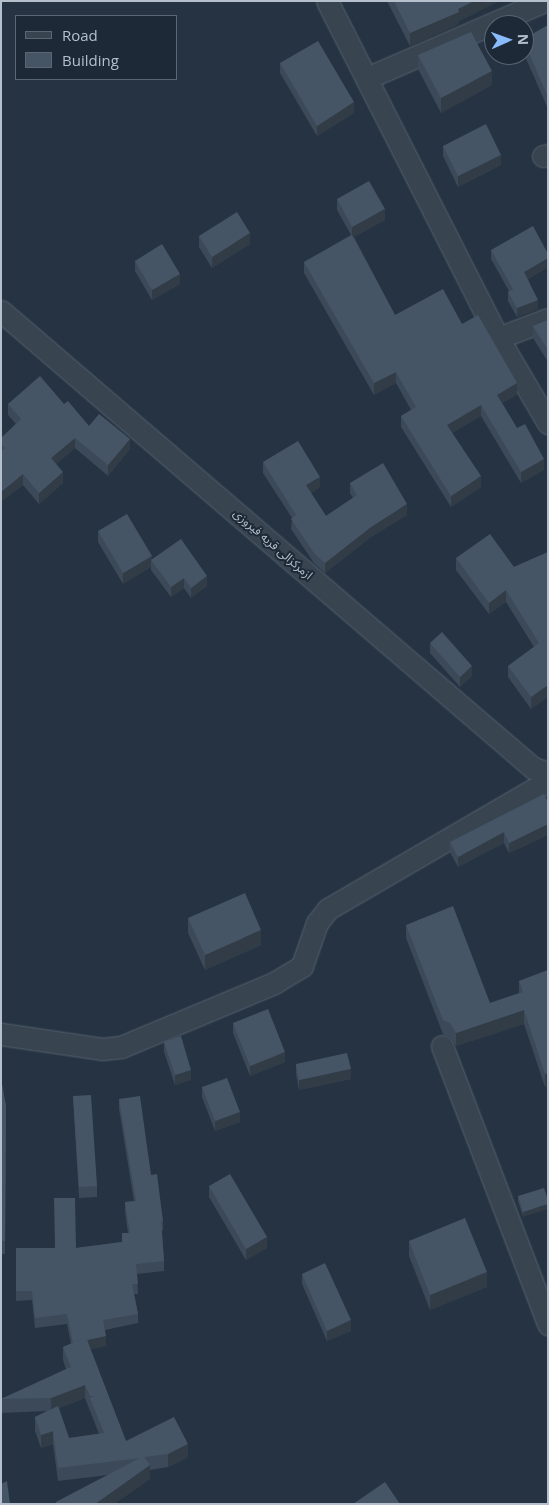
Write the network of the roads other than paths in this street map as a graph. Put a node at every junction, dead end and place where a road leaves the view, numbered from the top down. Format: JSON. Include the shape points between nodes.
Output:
{"nodes":[{"id":1,"x":327,"y":1,"type":"edge"},
{"id":2,"x":544,"y":1,"type":"edge"},
{"id":3,"x":367,"y":78,"type":"junction"},
{"id":4,"x":1,"y":311,"type":"edge"},
{"id":5,"x":548,"y":319,"type":"edge"},
{"id":6,"x":498,"y":338,"type":"junction"},
{"id":7,"x":548,"y":423,"type":"edge"},
{"id":8,"x":548,"y":773,"type":"edge"},
{"id":9,"x":548,"y":781,"type":"edge"},
{"id":10,"x":1,"y":1034,"type":"edge"},
{"id":11,"x":442,"y":1046,"type":"dead end"},
{"id":12,"x":548,"y":1324,"type":"edge"}],
"edges":[{"from":1,"to":3,"type":"street"},
{"from":2,"to":3,"type":"street"},
{"from":3,"to":6,"type":"street"},
{"from":4,"to":8,"type":"street","name":"ازمرکزالی قریه فیروزی","via":[[533,768]]},
{"from":5,"to":6,"type":"street"},
{"from":6,"to":7,"type":"street"},
{"from":9,"to":10,"type":"street","via":[[328,909],[316,923],[302,966],[274,983],[121,1047],[102,1049]]},
{"from":11,"to":12,"type":"street"}]}
